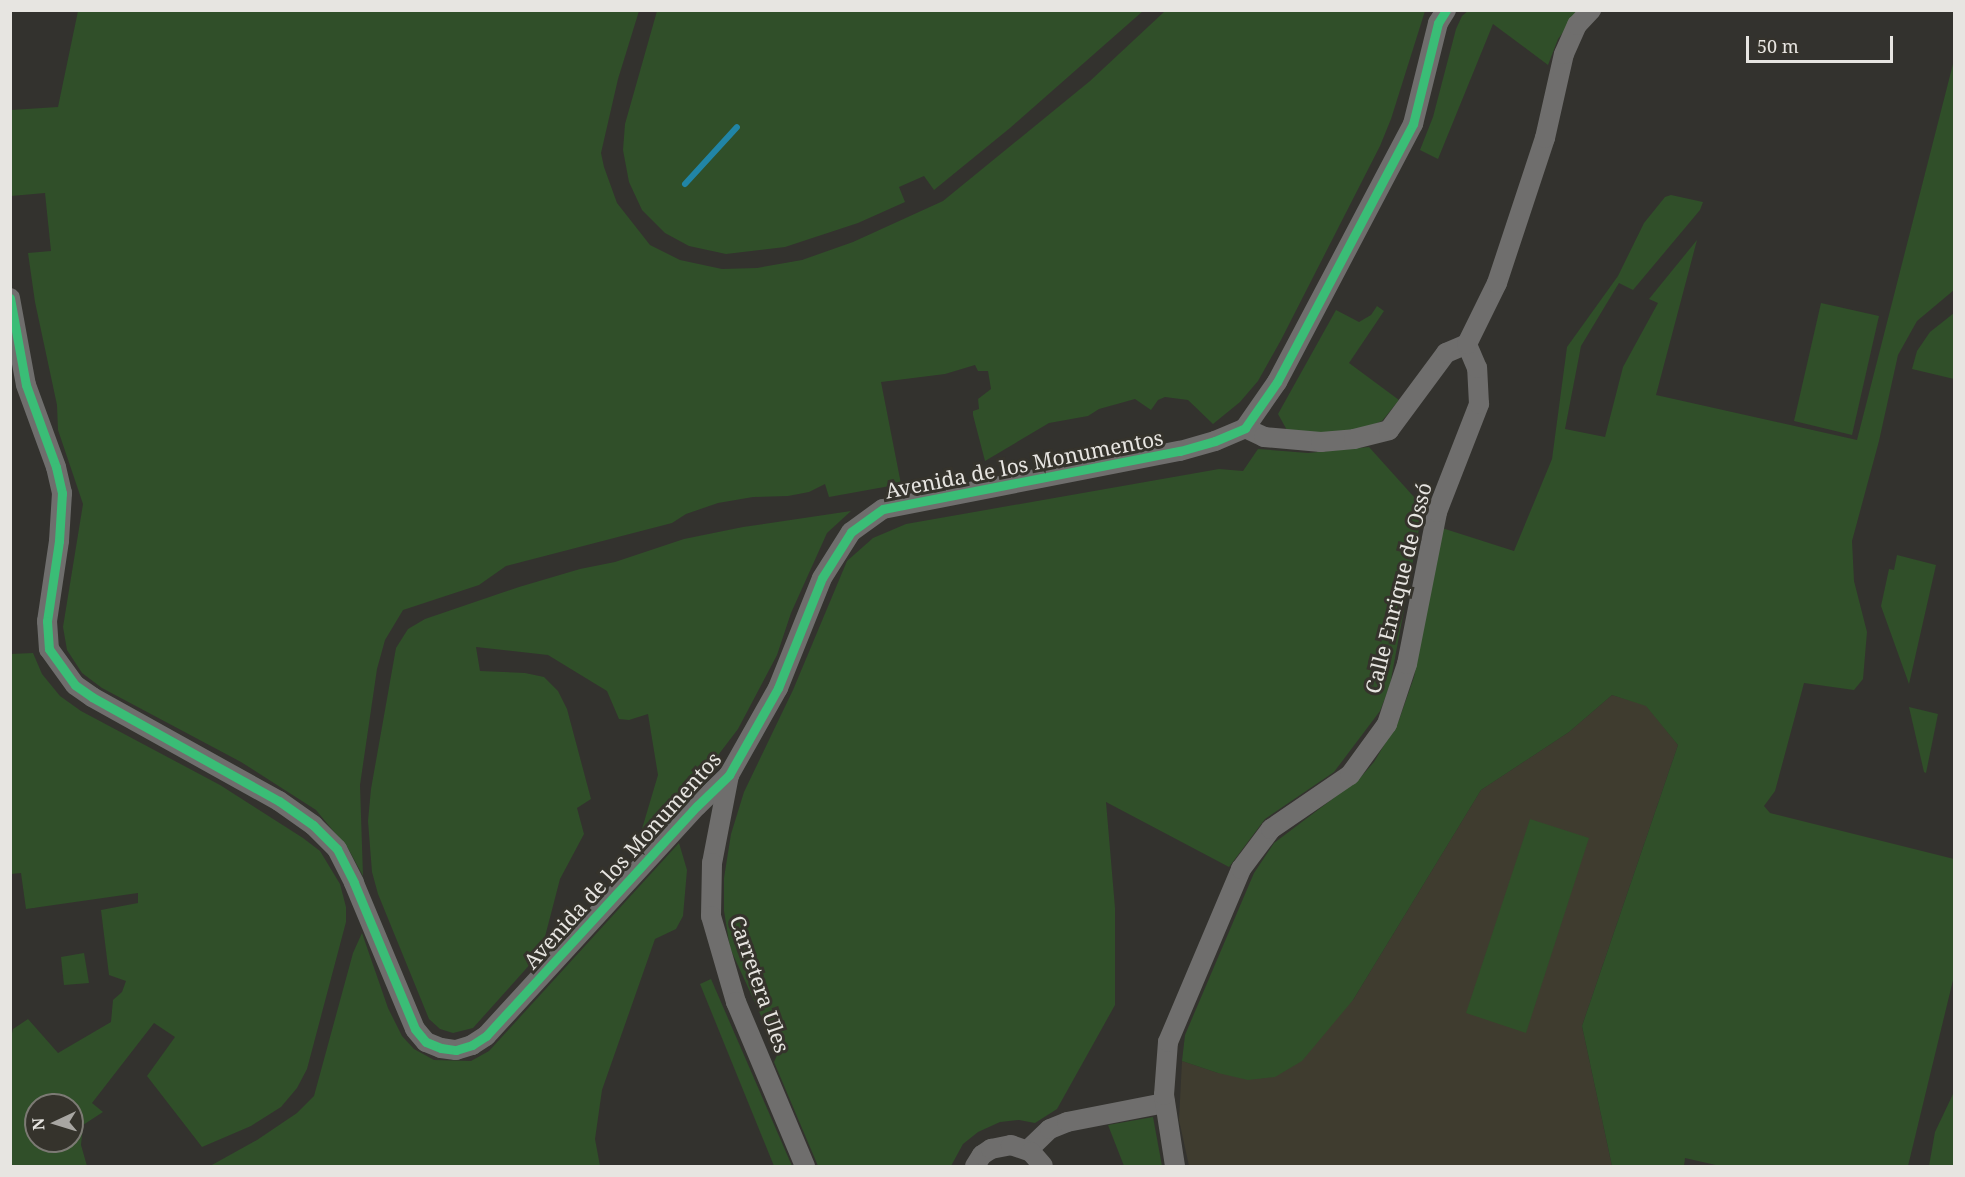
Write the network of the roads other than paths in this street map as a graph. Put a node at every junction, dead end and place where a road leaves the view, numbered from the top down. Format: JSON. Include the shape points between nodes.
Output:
{"nodes":[{"id":1,"x":1446,"y":10,"type":"edge"},
{"id":2,"x":1591,"y":10,"type":"edge"},
{"id":3,"x":10,"y":298,"type":"edge"},
{"id":4,"x":1467,"y":344,"type":"junction"},
{"id":5,"x":1245,"y":428,"type":"junction"},
{"id":6,"x":729,"y":775,"type":"junction"},
{"id":7,"x":1166,"y":1103,"type":"junction"},
{"id":8,"x":1028,"y":1150,"type":"junction"},
{"id":9,"x":805,"y":1167,"type":"edge"},
{"id":10,"x":975,"y":1167,"type":"edge"},
{"id":11,"x":1043,"y":1167,"type":"edge"},
{"id":12,"x":1175,"y":1167,"type":"edge"}],
"edges":[{"from":1,"to":5,"type":"street","via":[[1438,23],[1413,124],[1278,382]]},
{"from":2,"to":4,"type":"street","via":[[1577,25],[1564,54],[1537,160],[1497,283]]},
{"from":3,"to":6,"type":"street","name":"Avenida de los Monumentos","via":[[26,385],[62,494],[47,621],[49,650],[75,685],[92,697],[279,801],[313,825],[337,849],[408,1014],[426,1042],[456,1050],[486,1036]]},
{"from":4,"to":5,"type":"street","via":[[1446,353],[1389,430],[1354,440],[1321,442],[1264,437]]},
{"from":4,"to":7,"type":"street","name":"Calle Enrique de Ossó","via":[[1477,368],[1479,404],[1437,512],[1407,664],[1387,724],[1350,775],[1271,829],[1241,869],[1168,1042]]},
{"from":5,"to":6,"type":"street","name":"Avenida de los Monumentos","via":[[1180,451],[883,509],[851,532],[822,578],[778,688]]},
{"from":6,"to":9,"type":"street","name":"Carretera Ules","via":[[712,863],[711,916],[736,1002]]},
{"from":7,"to":8,"type":"street","via":[[1067,1122],[1050,1130]]},
{"from":7,"to":12,"type":"street","name":"Calle Enrique de Ossó"},
{"from":8,"to":10,"type":"street","via":[[1001,1146],[982,1155]]},
{"from":8,"to":11,"type":"street"}]}
